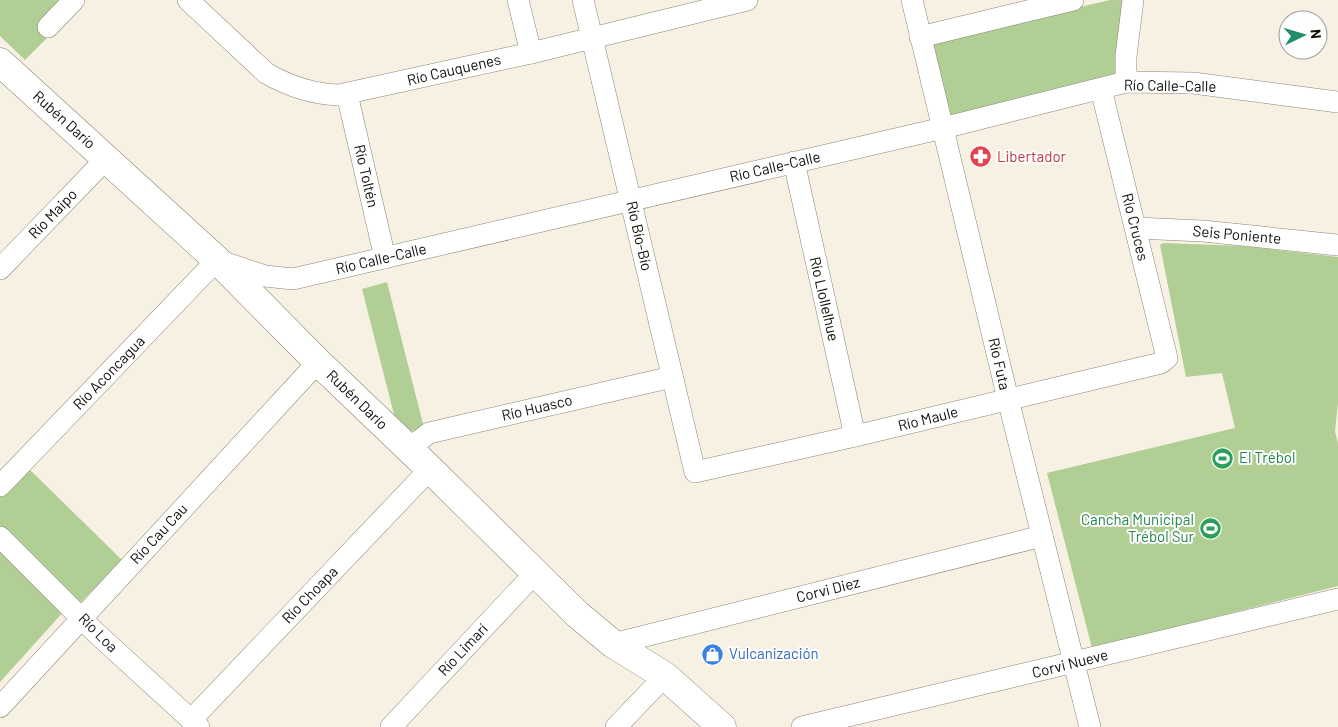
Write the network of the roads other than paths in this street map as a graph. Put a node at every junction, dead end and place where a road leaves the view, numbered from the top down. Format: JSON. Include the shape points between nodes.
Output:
{"nodes":[{"id":1,"x":74,"y":0,"type":"edge"},
{"id":2,"x":188,"y":0,"type":"edge"},
{"id":3,"x":518,"y":0,"type":"edge"},
{"id":4,"x":583,"y":0,"type":"edge"},
{"id":5,"x":748,"y":0,"type":"edge"},
{"id":6,"x":912,"y":0,"type":"edge"},
{"id":7,"x":1073,"y":0,"type":"edge"},
{"id":8,"x":1133,"y":0,"type":"edge"},
{"id":9,"x":48,"y":27,"type":"dead end"},
{"id":10,"x":920,"y":37,"type":"junction"},
{"id":11,"x":592,"y":38,"type":"junction"},
{"id":12,"x":531,"y":53,"type":"junction"},
{"id":13,"x":0,"y":62,"type":"edge"},
{"id":14,"x":1126,"y":82,"type":"junction"},
{"id":15,"x":1101,"y":89,"type":"junction"},
{"id":16,"x":346,"y":94,"type":"junction"},
{"id":17,"x":1338,"y":102,"type":"edge"},
{"id":18,"x":943,"y":128,"type":"junction"},
{"id":19,"x":106,"y":159,"type":"junction"},
{"id":20,"x":794,"y":162,"type":"junction"},
{"id":21,"x":631,"y":201,"type":"junction"},
{"id":22,"x":1136,"y":228,"type":"junction"},
{"id":23,"x":1338,"y":245,"type":"edge"},
{"id":24,"x":385,"y":258,"type":"junction"},
{"id":25,"x":217,"y":260,"type":"junction"},
{"id":26,"x":0,"y":269,"type":"edge"},
{"id":27,"x":318,"y":362,"type":"junction"},
{"id":28,"x":1161,"y":363,"type":"joint"},
{"id":29,"x":672,"y":377,"type":"junction"},
{"id":30,"x":1008,"y":399,"type":"junction"},
{"id":31,"x":855,"y":436,"type":"junction"},
{"id":32,"x":408,"y":449,"type":"junction"},
{"id":33,"x":430,"y":469,"type":"junction"},
{"id":34,"x":695,"y":472,"type":"joint"},
{"id":35,"x":0,"y":486,"type":"edge"},
{"id":36,"x":1042,"y":536,"type":"junction"},
{"id":37,"x":0,"y":537,"type":"edge"},
{"id":38,"x":535,"y":573,"type":"junction"},
{"id":39,"x":1338,"y":599,"type":"edge"},
{"id":40,"x":82,"y":618,"type":"junction"},
{"id":41,"x":614,"y":644,"type":"junction"},
{"id":42,"x":1073,"y":663,"type":"junction"},
{"id":43,"x":665,"y":676,"type":"junction"},
{"id":44,"x":0,"y":707,"type":"edge"},
{"id":45,"x":195,"y":723,"type":"edge"},
{"id":46,"x":391,"y":727,"type":"edge"},
{"id":47,"x":616,"y":727,"type":"edge"},
{"id":48,"x":722,"y":727,"type":"edge"},
{"id":49,"x":802,"y":727,"type":"edge"},
{"id":50,"x":1090,"y":727,"type":"edge"}],
"edges":[{"from":1,"to":9,"type":"street"},
{"from":2,"to":16,"type":"street","name":"Río Cauquenes","via":[[253,62],[281,82],[325,95]]},
{"from":3,"to":12,"type":"street"},
{"from":4,"to":11,"type":"street","name":"Río Bío-Bío"},
{"from":5,"to":11,"type":"street","name":"Río Cauquenes"},
{"from":6,"to":10,"type":"street","name":"Río Futa"},
{"from":7,"to":10,"type":"street"},
{"from":8,"to":14,"type":"street"},
{"from":10,"to":18,"type":"street","name":"Río Futa"},
{"from":11,"to":12,"type":"street","name":"Río Cauquenes"},
{"from":11,"to":21,"type":"street","name":"Río Bío-Bío"},
{"from":12,"to":16,"type":"street","name":"Río Cauquenes"},
{"from":13,"to":19,"type":"street","name":"Rubén Darío"},
{"from":14,"to":15,"type":"street","name":"Río Calle-Calle"},
{"from":14,"to":17,"type":"street","name":"Río Calle-Calle","via":[[1193,83]]},
{"from":15,"to":18,"type":"street","name":"Río Calle-Calle"},
{"from":15,"to":22,"type":"street","name":"Río Cruces"},
{"from":16,"to":24,"type":"street","name":"Río Toltén"},
{"from":18,"to":20,"type":"street","name":"Río Calle-Calle"},
{"from":18,"to":30,"type":"street","name":"Río Futa"},
{"from":19,"to":25,"type":"street","name":"Rubén Darío"},
{"from":19,"to":26,"type":"street","name":"Río Maipo"},
{"from":20,"to":21,"type":"street","name":"Río Calle-Calle"},
{"from":20,"to":31,"type":"street","name":"Río Llollelhue"},
{"from":21,"to":24,"type":"street","name":"Río Calle-Calle"},
{"from":21,"to":29,"type":"street","name":"Río Bío-Bío"},
{"from":22,"to":23,"type":"street","name":"Seis Poniente"},
{"from":22,"to":28,"type":"street","name":"Río Cruces","via":[[1167,358]]},
{"from":24,"to":25,"type":"street","name":"Río Calle-Calle","via":[[293,279],[265,276]]},
{"from":25,"to":27,"type":"street","name":"Rubén Darío"},
{"from":25,"to":35,"type":"street","name":"Río Aconcagua"},
{"from":27,"to":32,"type":"street","name":"Rubén Darío"},
{"from":27,"to":40,"type":"street","name":"Río Cau Cau"},
{"from":28,"to":30,"type":"street","name":"Río Maule"},
{"from":29,"to":32,"type":"street","name":"Río Huasco","via":[[429,433]]},
{"from":29,"to":34,"type":"street","name":"Río Bío-Bío"},
{"from":30,"to":31,"type":"street","name":"Río Maule"},
{"from":30,"to":36,"type":"street","name":"Río Futa"},
{"from":31,"to":34,"type":"street","name":"Río Maule"},
{"from":32,"to":33,"type":"street","name":"Rubén Darío"},
{"from":33,"to":38,"type":"street","name":"Rubén Darío"},
{"from":33,"to":45,"type":"street","name":"Río Choapa"},
{"from":36,"to":41,"type":"street","name":"Corvi Diez"},
{"from":36,"to":42,"type":"street","name":"Río Futa"},
{"from":37,"to":40,"type":"street","name":"Río Loa"},
{"from":38,"to":41,"type":"street","name":"Rubén Darío"},
{"from":38,"to":46,"type":"street","name":"Río Limarí"},
{"from":39,"to":42,"type":"street","name":"Corvi Nueve"},
{"from":40,"to":44,"type":"street","name":"Río Cau Cau"},
{"from":40,"to":45,"type":"street","name":"Río Loa"},
{"from":41,"to":43,"type":"street","name":"Rubén Darío"},
{"from":42,"to":49,"type":"street","name":"Corvi Nueve"},
{"from":42,"to":50,"type":"street","name":"Río Futa"},
{"from":43,"to":47,"type":"street"},
{"from":43,"to":48,"type":"street","name":"Rubén Darío"}]}
